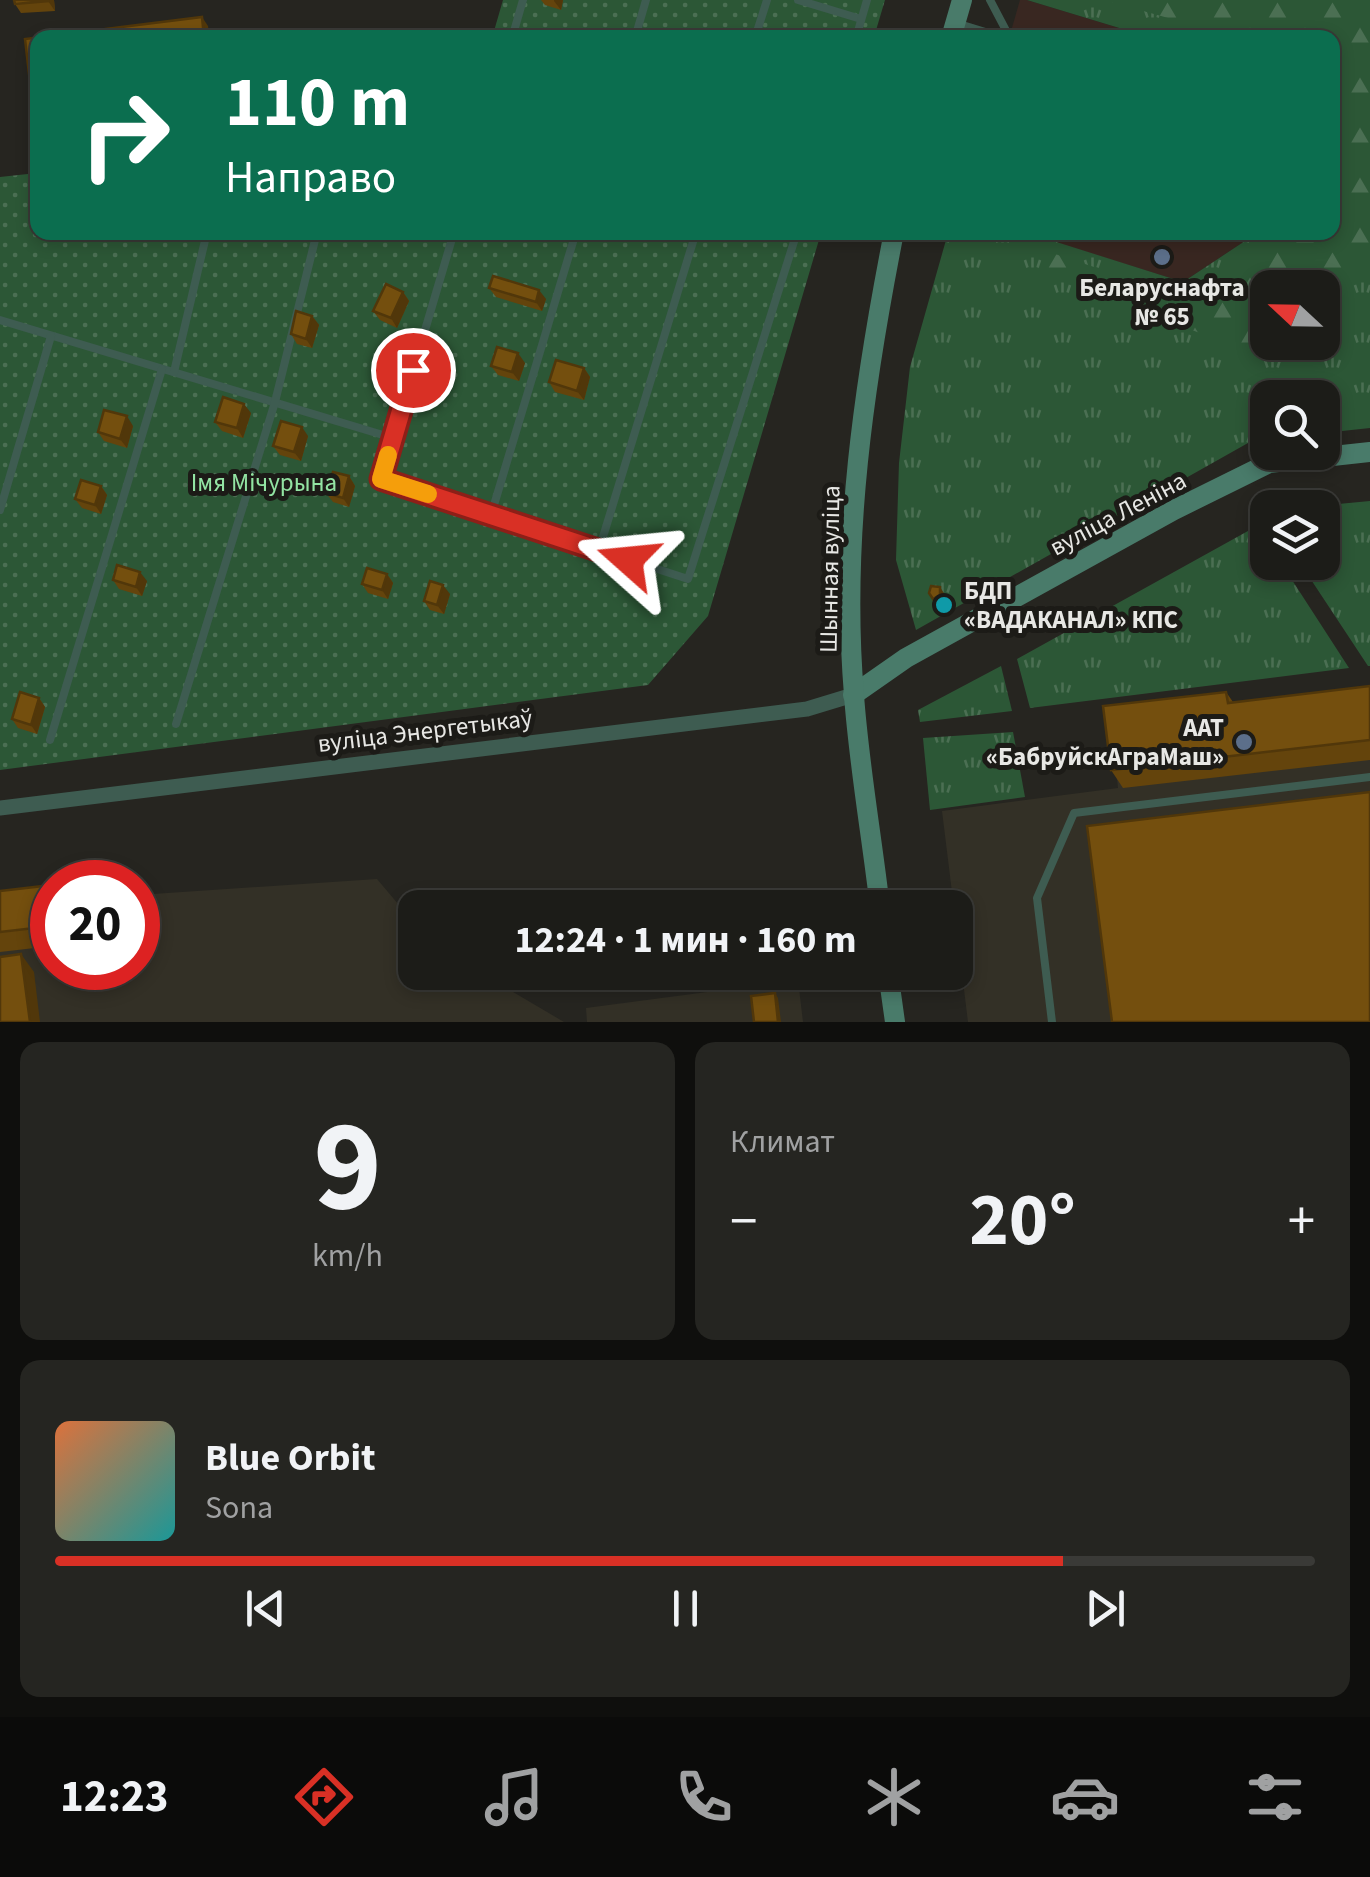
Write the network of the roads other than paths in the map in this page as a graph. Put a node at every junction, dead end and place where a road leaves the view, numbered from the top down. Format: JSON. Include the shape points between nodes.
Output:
{"nodes":[{"id":1,"x":523,"y":0,"type":"edge"},
{"id":2,"x":646,"y":0,"type":"edge"},
{"id":3,"x":767,"y":0,"type":"edge"},
{"id":4,"x":798,"y":0,"type":"edge"},
{"id":5,"x":867,"y":0,"type":"edge"},
{"id":6,"x":962,"y":0,"type":"edge"},
{"id":7,"x":990,"y":0,"type":"edge"},
{"id":8,"x":862,"y":19,"type":"junction"},
{"id":9,"x":514,"y":30,"type":"edge"},
{"id":10,"x":637,"y":30,"type":"edge"},
{"id":11,"x":758,"y":30,"type":"edge"},
{"id":12,"x":859,"y":30,"type":"edge"},
{"id":13,"x":953,"y":30,"type":"edge"},
{"id":14,"x":1003,"y":30,"type":"edge"},
{"id":15,"x":205,"y":240,"type":"edge"},
{"id":16,"x":314,"y":240,"type":"edge"},
{"id":17,"x":452,"y":240,"type":"edge"},
{"id":18,"x":574,"y":240,"type":"edge"},
{"id":19,"x":694,"y":240,"type":"edge"},
{"id":20,"x":794,"y":240,"type":"edge"},
{"id":21,"x":895,"y":240,"type":"edge"},
{"id":22,"x":0,"y":320,"type":"edge"},
{"id":23,"x":51,"y":336,"type":"junction"},
{"id":24,"x":162,"y":369,"type":"junction"},
{"id":25,"x":174,"y":372,"type":"junction"},
{"id":26,"x":274,"y":402,"type":"junction"},
{"id":27,"x":393,"y":438,"type":"junction"},
{"id":28,"x":1370,"y":452,"type":"edge"},
{"id":29,"x":0,"y":510,"type":"edge"},
{"id":30,"x":492,"y":515,"type":"junction"},
{"id":31,"x":599,"y":550,"type":"junction"},
{"id":32,"x":854,"y":694,"type":"junction"},
{"id":33,"x":176,"y":724,"type":"dead end"},
{"id":34,"x":50,"y":740,"type":"dead end"},
{"id":35,"x":1370,"y":777,"type":"edge"},
{"id":36,"x":0,"y":808,"type":"edge"},
{"id":37,"x":878,"y":890,"type":"edge"},
{"id":38,"x":890,"y":990,"type":"edge"},
{"id":39,"x":894,"y":1022,"type":"edge"},
{"id":40,"x":1052,"y":1022,"type":"edge"}],
"edges":[{"from":1,"to":9,"type":"lane"},
{"from":2,"to":10,"type":"lane"},
{"from":3,"to":11,"type":"lane"},
{"from":4,"to":8,"type":"lane"},
{"from":5,"to":8,"type":"lane"},
{"from":6,"to":13,"type":"main road"},
{"from":7,"to":14,"type":"lane"},
{"from":8,"to":12,"type":"lane"},
{"from":15,"to":25,"type":"lane"},
{"from":16,"to":26,"type":"lane"},
{"from":17,"to":27,"type":"lane"},
{"from":18,"to":30,"type":"lane"},
{"from":19,"to":31,"type":"lane"},
{"from":20,"to":31,"type":"lane","via":[[688,579]]},
{"from":21,"to":32,"type":"main road","name":"Шынная вуліца","via":[[868,367],[854,502]]},
{"from":22,"to":23,"type":"lane"},
{"from":23,"to":24,"type":"lane"},
{"from":23,"to":29,"type":"lane"},
{"from":24,"to":25,"type":"lane"},
{"from":24,"to":34,"type":"lane"},
{"from":25,"to":26,"type":"lane"},
{"from":26,"to":27,"type":"lane"},
{"from":26,"to":33,"type":"lane"},
{"from":27,"to":30,"type":"lane","via":[[381,479]]},
{"from":28,"to":32,"type":"main road","name":"вуліца Леніна","via":[[1269,464],[906,658]]},
{"from":30,"to":31,"type":"lane"},
{"from":32,"to":36,"type":"street","name":"вуліца Энергетыкаў","via":[[807,709]]},
{"from":32,"to":37,"type":"main road","name":"Шынная вуліца"},
{"from":35,"to":40,"type":"lane","via":[[1074,814],[1037,898]]},
{"from":38,"to":39,"type":"main road"}]}
